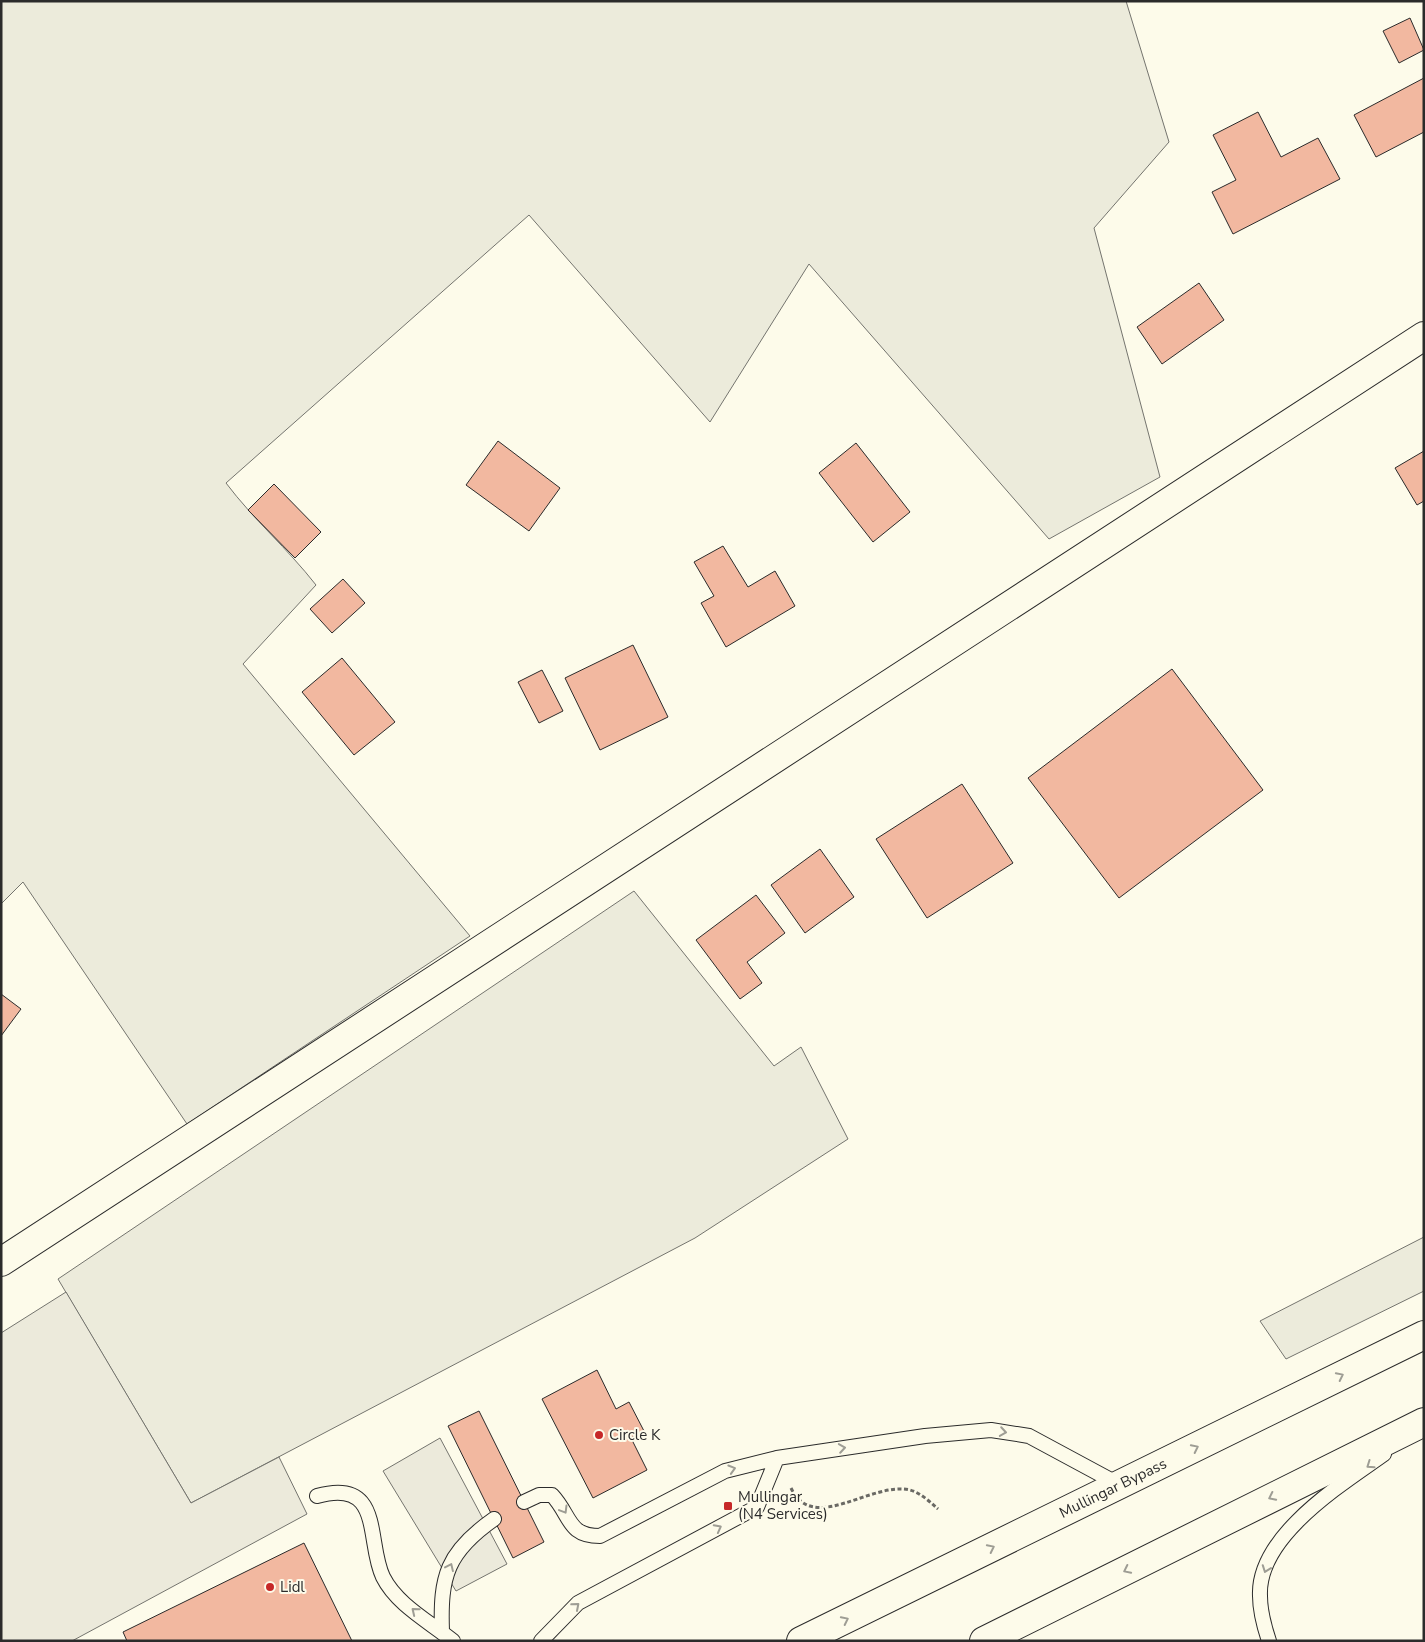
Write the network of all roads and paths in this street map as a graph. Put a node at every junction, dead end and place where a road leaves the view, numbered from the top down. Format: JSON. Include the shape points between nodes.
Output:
{"nodes":[{"id":1,"x":1424,"y":336,"type":"edge"},
{"id":2,"x":1,"y":1262,"type":"edge"},
{"id":3,"x":1424,"y":1335,"type":"edge"},
{"id":4,"x":1424,"y":1422,"type":"edge"},
{"id":5,"x":1424,"y":1426,"type":"edge"},
{"id":6,"x":777,"y":1458,"type":"junction"},
{"id":7,"x":1120,"y":1485,"type":"junction"},
{"id":8,"x":317,"y":1496,"type":"dead end"},
{"id":9,"x":524,"y":1502,"type":"dead end"},
{"id":10,"x":938,"y":1509,"type":"dead end"},
{"id":11,"x":494,"y":1519,"type":"dead end"},
{"id":12,"x":442,"y":1631,"type":"junction"},
{"id":13,"x":453,"y":1641,"type":"edge"},
{"id":14,"x":542,"y":1641,"type":"edge"},
{"id":15,"x":801,"y":1641,"type":"edge"},
{"id":16,"x":984,"y":1641,"type":"edge"},
{"id":17,"x":1269,"y":1641,"type":"edge"}],
"edges":[{"from":1,"to":2,"type":"main road"},
{"from":7,"to":3,"type":"main road","name":"Mullingar Bypass","one_way":true},
{"from":4,"to":16,"type":"main road","one_way":true},
{"from":5,"to":17,"type":"lane","one_way":true,"via":[[1316,1503],[1278,1545],[1265,1568],[1259,1594]]},
{"from":6,"to":7,"type":"lane","one_way":true,"via":[[925,1436],[991,1430],[1029,1436]]},
{"from":9,"to":6,"type":"lane","one_way":true,"via":[[539,1495],[552,1495],[574,1529],[585,1536],[600,1536],[725,1471]]},
{"from":6,"to":10,"type":"path","via":[[793,1492],[804,1505],[819,1509],[893,1489],[910,1490]]},
{"from":14,"to":6,"type":"lane","one_way":true,"via":[[578,1603],[757,1507]]},
{"from":15,"to":7,"type":"main road","name":"Mullingar Bypass","one_way":true},
{"from":12,"to":8,"type":"lane","one_way":true,"via":[[396,1595],[383,1577],[373,1526],[365,1508],[352,1496],[335,1491]]},
{"from":12,"to":11,"type":"lane","one_way":true,"via":[[441,1593],[446,1575],[457,1552],[473,1533]]},
{"from":12,"to":13,"type":"lane"}]}
